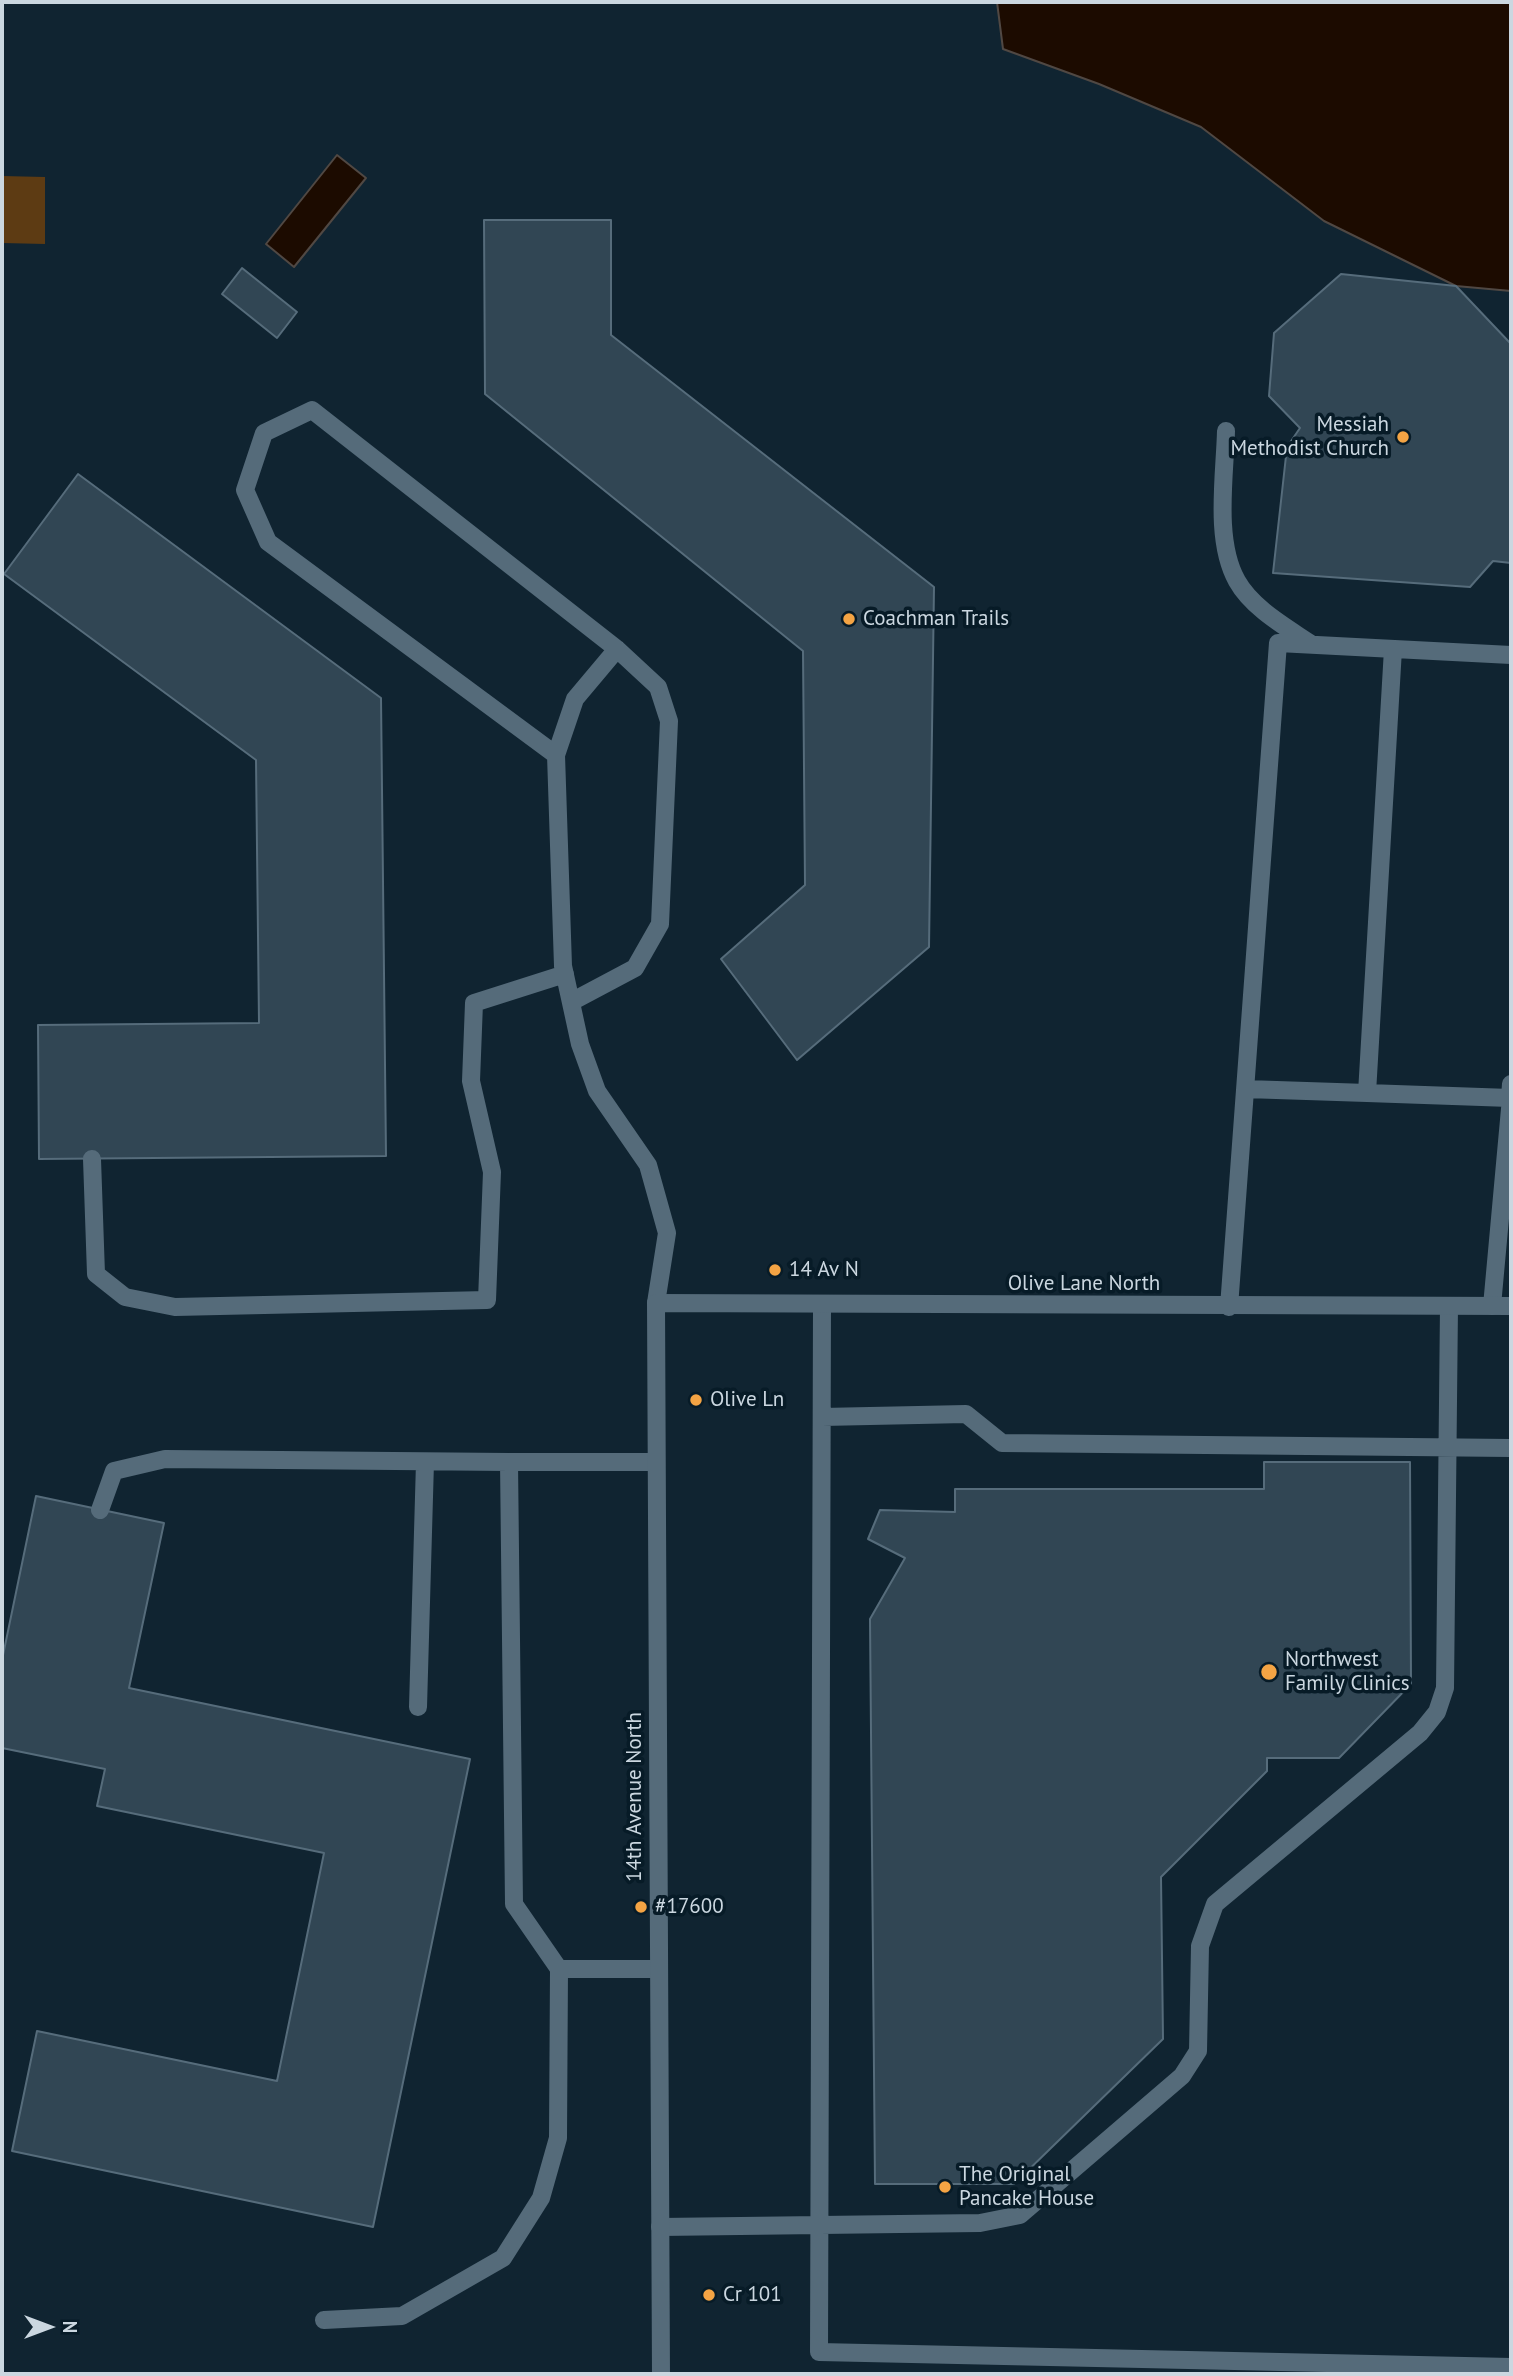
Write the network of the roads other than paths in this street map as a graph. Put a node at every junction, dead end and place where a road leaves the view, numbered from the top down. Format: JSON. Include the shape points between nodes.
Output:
{"nodes":[{"id":1,"x":1226,"y":431,"type":"dead end"},
{"id":2,"x":1311,"y":644,"type":"junction"},
{"id":3,"x":617,"y":649,"type":"junction"},
{"id":4,"x":1393,"y":649,"type":"junction"},
{"id":5,"x":1511,"y":655,"type":"edge"},
{"id":6,"x":556,"y":755,"type":"junction"},
{"id":7,"x":565,"y":975,"type":"junction"},
{"id":8,"x":571,"y":1002,"type":"junction"},
{"id":9,"x":1511,"y":1084,"type":"edge"},
{"id":10,"x":1246,"y":1089,"type":"junction"},
{"id":11,"x":1367,"y":1093,"type":"junction"},
{"id":12,"x":1511,"y":1098,"type":"edge"},
{"id":13,"x":92,"y":1158,"type":"dead end"},
{"id":14,"x":656,"y":1303,"type":"junction"},
{"id":15,"x":822,"y":1305,"type":"junction"},
{"id":16,"x":1449,"y":1306,"type":"junction"},
{"id":17,"x":1492,"y":1306,"type":"junction"},
{"id":18,"x":1511,"y":1306,"type":"edge"},
{"id":19,"x":1229,"y":1307,"type":"junction"},
{"id":20,"x":822,"y":1417,"type":"junction"},
{"id":21,"x":1447,"y":1447,"type":"junction"},
{"id":22,"x":1511,"y":1448,"type":"edge"},
{"id":23,"x":425,"y":1462,"type":"junction"},
{"id":24,"x":509,"y":1462,"type":"junction"},
{"id":25,"x":656,"y":1462,"type":"junction"},
{"id":26,"x":100,"y":1510,"type":"dead end"},
{"id":27,"x":418,"y":1707,"type":"dead end"},
{"id":28,"x":559,"y":1969,"type":"junction"},
{"id":29,"x":659,"y":1969,"type":"junction"},
{"id":30,"x":818,"y":2224,"type":"junction"},
{"id":31,"x":660,"y":2227,"type":"junction"},
{"id":32,"x":324,"y":2319,"type":"dead end"},
{"id":33,"x":1511,"y":2367,"type":"edge"},
{"id":34,"x":661,"y":2374,"type":"edge"}],
"edges":[{"from":1,"to":2,"type":"street","via":[[1222,533],[1237,581],[1265,612]]},
{"from":2,"to":4,"type":"street"},
{"from":2,"to":10,"type":"street","via":[[1278,643]]},
{"from":3,"to":6,"type":"street","via":[[575,699]]},
{"from":3,"to":6,"type":"street","via":[[312,410],[264,433],[245,490],[268,542]]},
{"from":3,"to":8,"type":"street","via":[[658,687],[669,720],[660,924],[635,968]]},
{"from":4,"to":5,"type":"street"},
{"from":4,"to":11,"type":"street"},
{"from":6,"to":7,"type":"street","name":"14th Avenue North"},
{"from":7,"to":8,"type":"street","name":"14th Avenue North"},
{"from":7,"to":13,"type":"street","via":[[474,1003],[471,1081],[492,1172],[487,1300],[175,1307],[125,1297],[96,1274]]},
{"from":8,"to":14,"type":"street","name":"14th Avenue North","via":[[597,1091],[648,1165],[667,1233]]},
{"from":9,"to":12,"type":"street"},
{"from":10,"to":11,"type":"street"},
{"from":10,"to":19,"type":"street"},
{"from":11,"to":12,"type":"street"},
{"from":12,"to":17,"type":"street"},
{"from":14,"to":15,"type":"street","name":"Olive Lane North"},
{"from":14,"to":25,"type":"street","name":"14th Avenue North"},
{"from":15,"to":19,"type":"street","name":"Olive Lane North"},
{"from":15,"to":20,"type":"street"},
{"from":16,"to":17,"type":"street","name":"Olive Lane North"},
{"from":16,"to":19,"type":"street","name":"Olive Lane North"},
{"from":16,"to":21,"type":"street"},
{"from":17,"to":18,"type":"street","name":"Olive Lane North"},
{"from":20,"to":21,"type":"street","via":[[966,1414],[1002,1443]]},
{"from":20,"to":30,"type":"street"},
{"from":21,"to":22,"type":"street"},
{"from":21,"to":30,"type":"street","via":[[1445,1688],[1437,1712],[1420,1733],[1215,1904],[1200,1946],[1198,2050],[1182,2076],[1020,2215],[980,2223]]},
{"from":23,"to":24,"type":"street"},
{"from":23,"to":26,"type":"street","via":[[165,1459],[114,1471]]},
{"from":23,"to":27,"type":"street"},
{"from":24,"to":25,"type":"street"},
{"from":24,"to":28,"type":"street","via":[[514,1904]]},
{"from":25,"to":29,"type":"street","name":"14th Avenue North"},
{"from":28,"to":29,"type":"street"},
{"from":28,"to":32,"type":"street","via":[[558,2138],[541,2198],[503,2258],[402,2316]]},
{"from":29,"to":31,"type":"street","name":"14th Avenue North"},
{"from":30,"to":31,"type":"street"},
{"from":30,"to":33,"type":"street","via":[[819,2352]]},
{"from":31,"to":34,"type":"street","name":"14th Avenue North"}]}
